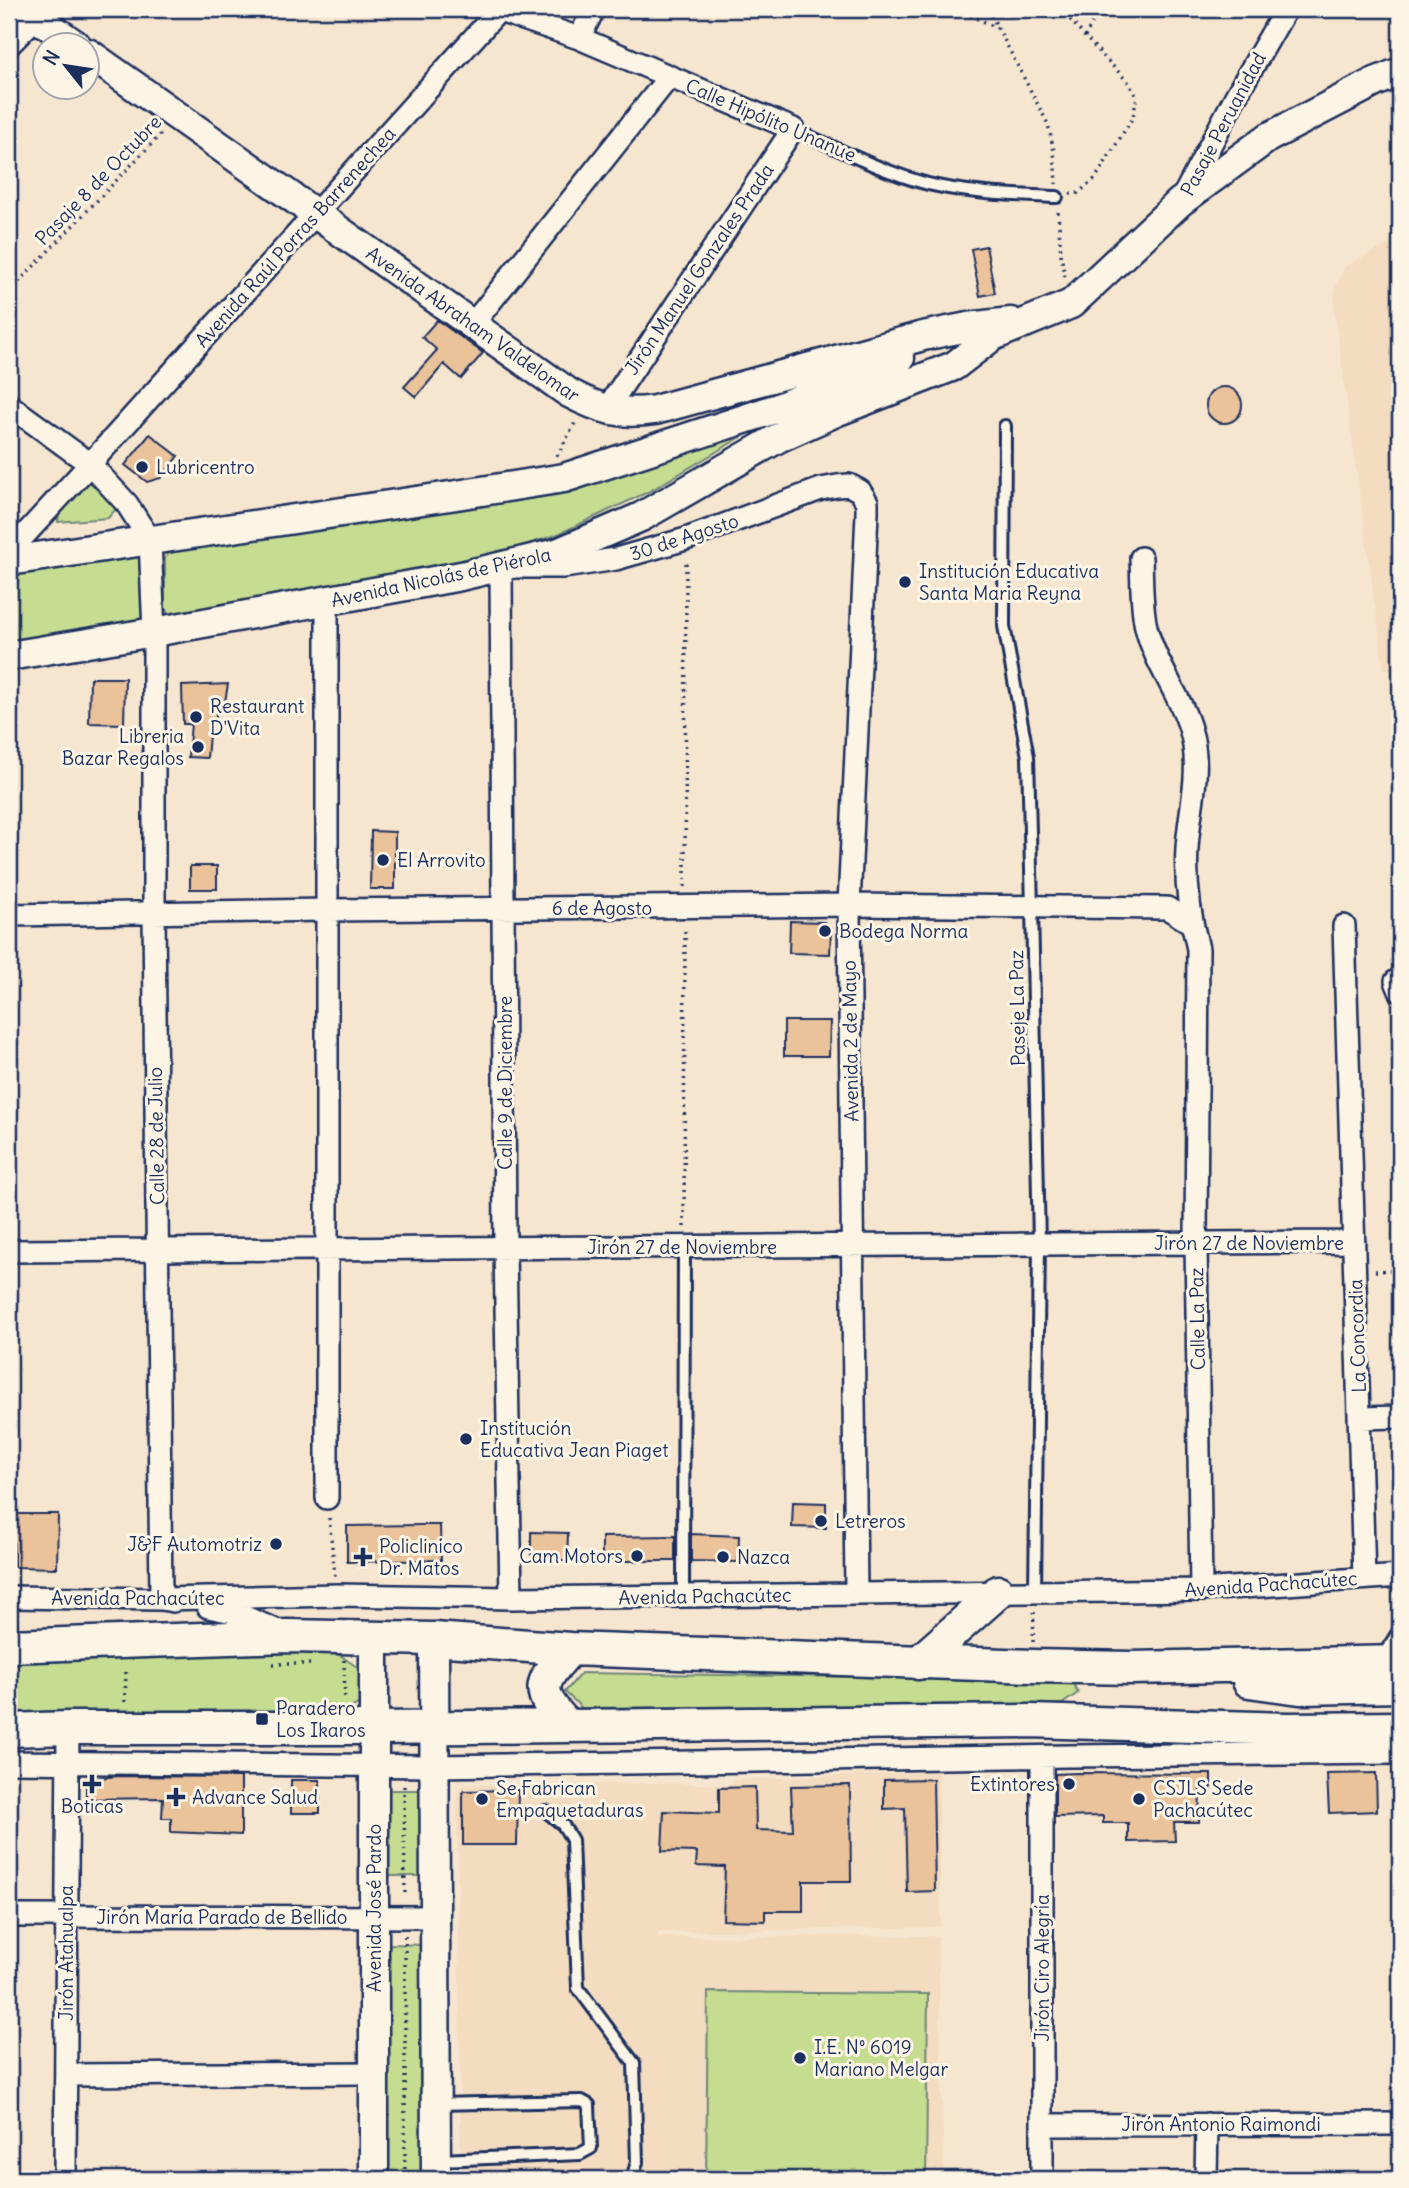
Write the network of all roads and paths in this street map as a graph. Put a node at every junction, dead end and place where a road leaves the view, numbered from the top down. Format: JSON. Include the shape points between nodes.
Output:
{"nodes":[{"id":1,"x":594,"y":9,"type":"edge"},
{"id":2,"x":958,"y":9,"type":"edge"},
{"id":3,"x":988,"y":9,"type":"edge"},
{"id":4,"x":1060,"y":9,"type":"edge"},
{"id":5,"x":1099,"y":9,"type":"edge"},
{"id":6,"x":1286,"y":9,"type":"edge"},
{"id":7,"x":496,"y":10,"type":"edge"},
{"id":8,"x":35,"y":11,"type":"edge"},
{"id":9,"x":998,"y":28,"type":"junction"},
{"id":10,"x":60,"y":32,"type":"edge"},
{"id":11,"x":1085,"y":37,"type":"junction"},
{"id":12,"x":579,"y":38,"type":"junction"},
{"id":13,"x":9,"y":44,"type":"edge"},
{"id":14,"x":102,"y":63,"type":"edge"},
{"id":15,"x":1400,"y":72,"type":"edge"},
{"id":16,"x":669,"y":77,"type":"junction"},
{"id":17,"x":177,"y":118,"type":"junction"},
{"id":18,"x":793,"y":129,"type":"junction"},
{"id":19,"x":1057,"y":197,"type":"junction"},
{"id":20,"x":1180,"y":202,"type":"junction"},
{"id":21,"x":316,"y":215,"type":"junction"},
{"id":22,"x":9,"y":292,"type":"edge"},
{"id":23,"x":1071,"y":304,"type":"junction"},
{"id":24,"x":1033,"y":319,"type":"junction"},
{"id":25,"x":472,"y":325,"type":"junction"},
{"id":26,"x":993,"y":336,"type":"junction"},
{"id":27,"x":9,"y":405,"type":"edge"},
{"id":28,"x":596,"y":406,"type":"junction"},
{"id":29,"x":1005,"y":426,"type":"dead end"},
{"id":30,"x":90,"y":464,"type":"junction"},
{"id":31,"x":544,"y":481,"type":"junction"},
{"id":32,"x":860,"y":491,"type":"joint"},
{"id":33,"x":150,"y":540,"type":"junction"},
{"id":34,"x":9,"y":552,"type":"edge"},
{"id":35,"x":1141,"y":558,"type":"dead end"},
{"id":36,"x":9,"y":561,"type":"edge"},
{"id":37,"x":501,"y":567,"type":"junction"},
{"id":38,"x":327,"y":601,"type":"junction"},
{"id":39,"x":154,"y":632,"type":"junction"},
{"id":40,"x":9,"y":656,"type":"edge"},
{"id":41,"x":849,"y":905,"type":"junction"},
{"id":42,"x":1032,"y":907,"type":"junction"},
{"id":43,"x":504,"y":909,"type":"junction"},
{"id":44,"x":327,"y":910,"type":"junction"},
{"id":45,"x":154,"y":913,"type":"junction"},
{"id":46,"x":9,"y":915,"type":"edge"},
{"id":47,"x":1191,"y":923,"type":"junction"},
{"id":48,"x":1344,"y":926,"type":"dead end"},
{"id":49,"x":1354,"y":1242,"type":"junction"},
{"id":50,"x":1196,"y":1243,"type":"junction"},
{"id":51,"x":1039,"y":1244,"type":"junction"},
{"id":52,"x":852,"y":1246,"type":"junction"},
{"id":53,"x":684,"y":1247,"type":"junction"},
{"id":54,"x":505,"y":1248,"type":"junction"},
{"id":55,"x":327,"y":1249,"type":"junction"},
{"id":56,"x":157,"y":1250,"type":"junction"},
{"id":57,"x":9,"y":1251,"type":"edge"},
{"id":58,"x":1400,"y":1270,"type":"edge"},
{"id":59,"x":1355,"y":1272,"type":"junction"},
{"id":60,"x":1400,"y":1417,"type":"edge"},
{"id":61,"x":1360,"y":1418,"type":"junction"},
{"id":62,"x":327,"y":1498,"type":"joint"},
{"id":63,"x":1400,"y":1576,"type":"edge"},
{"id":64,"x":1364,"y":1578,"type":"junction"},
{"id":65,"x":1201,"y":1590,"type":"junction"},
{"id":66,"x":998,"y":1592,"type":"junction"},
{"id":67,"x":1035,"y":1592,"type":"junction"},
{"id":68,"x":856,"y":1594,"type":"junction"},
{"id":69,"x":337,"y":1595,"type":"junction"},
{"id":70,"x":9,"y":1597,"type":"edge"},
{"id":71,"x":682,"y":1597,"type":"junction"},
{"id":72,"x":511,"y":1598,"type":"junction"},
{"id":73,"x":161,"y":1600,"type":"junction"},
{"id":74,"x":1400,"y":1629,"type":"edge"},
{"id":75,"x":288,"y":1636,"type":"junction"},
{"id":76,"x":359,"y":1637,"type":"junction"},
{"id":77,"x":434,"y":1639,"type":"junction"},
{"id":78,"x":125,"y":1641,"type":"junction"},
{"id":79,"x":9,"y":1646,"type":"edge"},
{"id":80,"x":570,"y":1649,"type":"junction"},
{"id":81,"x":918,"y":1662,"type":"junction"},
{"id":82,"x":1389,"y":1662,"type":"edge"},
{"id":83,"x":1132,"y":1668,"type":"junction"},
{"id":84,"x":1400,"y":1686,"type":"edge"},
{"id":85,"x":1400,"y":1708,"type":"edge"},
{"id":86,"x":1116,"y":1722,"type":"junction"},
{"id":87,"x":567,"y":1725,"type":"junction"},
{"id":88,"x":435,"y":1726,"type":"junction"},
{"id":89,"x":68,"y":1728,"type":"junction"},
{"id":90,"x":125,"y":1728,"type":"junction"},
{"id":91,"x":360,"y":1728,"type":"junction"},
{"id":92,"x":1400,"y":1728,"type":"edge"},
{"id":93,"x":9,"y":1730,"type":"edge"},
{"id":94,"x":1400,"y":1753,"type":"edge"},
{"id":95,"x":1042,"y":1757,"type":"junction"},
{"id":96,"x":9,"y":1762,"type":"edge"},
{"id":97,"x":67,"y":1762,"type":"junction"},
{"id":98,"x":375,"y":1766,"type":"junction"},
{"id":99,"x":435,"y":1766,"type":"junction"},
{"id":100,"x":404,"y":1783,"type":"dead end"},
{"id":101,"x":546,"y":1811,"type":"dead end"},
{"id":102,"x":375,"y":1879,"type":"junction"},
{"id":103,"x":405,"y":1879,"type":"junction"},
{"id":104,"x":436,"y":1879,"type":"junction"},
{"id":105,"x":9,"y":1916,"type":"edge"},
{"id":106,"x":67,"y":1916,"type":"junction"},
{"id":107,"x":436,"y":1917,"type":"junction"},
{"id":108,"x":374,"y":1918,"type":"junction"},
{"id":109,"x":405,"y":1918,"type":"junction"},
{"id":110,"x":405,"y":2068,"type":"junction"},
{"id":111,"x":436,"y":2068,"type":"junction"},
{"id":112,"x":374,"y":2073,"type":"junction"},
{"id":113,"x":66,"y":2075,"type":"junction"},
{"id":114,"x":436,"y":2105,"type":"junction"},
{"id":115,"x":1207,"y":2124,"type":"junction"},
{"id":116,"x":1400,"y":2124,"type":"edge"},
{"id":117,"x":1042,"y":2125,"type":"junction"},
{"id":118,"x":436,"y":2170,"type":"edge"},
{"id":119,"x":65,"y":2179,"type":"edge"},
{"id":120,"x":374,"y":2179,"type":"edge"},
{"id":121,"x":405,"y":2179,"type":"edge"},
{"id":122,"x":632,"y":2179,"type":"edge"},
{"id":123,"x":1042,"y":2179,"type":"edge"},
{"id":124,"x":1206,"y":2179,"type":"edge"}],
"edges":[{"from":1,"to":12,"type":"street"},
{"from":2,"to":9,"type":"path"},
{"from":3,"to":9,"type":"path"},
{"from":4,"to":11,"type":"path"},
{"from":5,"to":11,"type":"path"},
{"from":6,"to":20,"type":"street","name":"Pasaje Peruanidad"},
{"from":7,"to":12,"type":"street","name":"Calle Hipólito Unanue"},
{"from":7,"to":21,"type":"street","name":"Avenida Raúl Porras Barrenechea"},
{"from":8,"to":10,"type":"main road"},
{"from":8,"to":13,"type":"street"},
{"from":9,"to":19,"type":"path","via":[[1048,124]]},
{"from":11,"to":19,"type":"path","via":[[1137,97],[1133,117],[1095,179],[1078,193]]},
{"from":12,"to":16,"type":"street","name":"Calle Hipólito Unanue"},
{"from":14,"to":17,"type":"main road","name":"Avenida Abraham Valdelomar"},
{"from":15,"to":20,"type":"main road","name":"Avenida Nicolás de Piérola","via":[[1269,137]]},
{"from":16,"to":18,"type":"street","name":"Calle Hipólito Unanue"},
{"from":16,"to":25,"type":"street"},
{"from":17,"to":21,"type":"main road","name":"Avenida Abraham Valdelomar"},
{"from":17,"to":22,"type":"path","name":"Pasaje 8 de Octubre"},
{"from":18,"to":19,"type":"lane","name":"Calle Hipólito Unanue","via":[[926,184],[984,195]]},
{"from":18,"to":28,"type":"street","name":"Jirón Manuel Gonzales Prada"},
{"from":19,"to":23,"type":"path","via":[[1061,255]]},
{"from":20,"to":23,"type":"main road","name":"Avenida Nicolás de Piérola"},
{"from":21,"to":25,"type":"main road","name":"Avenida Abraham Valdelomar"},
{"from":21,"to":30,"type":"street","name":"Avenida Raúl Porras Barrenechea"},
{"from":23,"to":24,"type":"main road","name":"Avenida Nicolás de Piérola"},
{"from":24,"to":26,"type":"main road","name":"Avenida Nicolás de Piérola"},
{"from":24,"to":28,"type":"main road","name":"Avenida Abraham Valdelomar","via":[[923,336],[655,410],[630,414]]},
{"from":25,"to":28,"type":"main road","name":"Avenida Abraham Valdelomar","via":[[569,393]]},
{"from":26,"to":31,"type":"main road","name":"Avenida Nicolás de Piérola","via":[[941,341],[778,408]]},
{"from":26,"to":37,"type":"main road","name":"Avenida Nicolás de Piérola","via":[[954,366],[778,438],[641,517],[557,553]]},
{"from":27,"to":30,"type":"street"},
{"from":28,"to":31,"type":"path"},
{"from":29,"to":42,"type":"lane","name":"Paseje La Paz","via":[[1004,626],[1028,757]]},
{"from":30,"to":33,"type":"street","via":[[127,504]]},
{"from":30,"to":34,"type":"street","name":"Avenida Raúl Porras Barrenechea"},
{"from":31,"to":33,"type":"main road","name":"Avenida Nicolás de Piérola"},
{"from":32,"to":37,"type":"street","name":"30 de Agosto","via":[[849,485],[821,488],[686,539],[616,559],[564,567]]},
{"from":32,"to":41,"type":"street","name":"Avenida 2 de Mayo","via":[[867,513]]},
{"from":33,"to":36,"type":"main road","name":"Avenida Nicolás de Piérola"},
{"from":33,"to":39,"type":"street","name":"Calle 28 de Julio"},
{"from":35,"to":47,"type":"street","name":"Calle La Paz","via":[[1146,628],[1186,713],[1194,745],[1196,772],[1186,850]]},
{"from":37,"to":38,"type":"main road","name":"Avenida Nicolás de Piérola"},
{"from":37,"to":43,"type":"street","name":"Calle 9 de Diciembre"},
{"from":38,"to":39,"type":"main road","name":"Avenida Nicolás de Piérola"},
{"from":38,"to":44,"type":"street"},
{"from":39,"to":40,"type":"main road","name":"Avenida Nicolás de Piérola"},
{"from":39,"to":45,"type":"street","name":"Calle 28 de Julio"},
{"from":41,"to":42,"type":"street","name":"6 de Agosto"},
{"from":41,"to":43,"type":"street","name":"6 de Agosto"},
{"from":41,"to":52,"type":"street","name":"Avenida 2 de Mayo"},
{"from":42,"to":47,"type":"street","name":"6 de Agosto","via":[[1167,908]]},
{"from":42,"to":51,"type":"lane","name":"Paseje La Paz"},
{"from":43,"to":44,"type":"street","name":"6 de Agosto"},
{"from":43,"to":54,"type":"street","name":"Calle 9 de Diciembre"},
{"from":44,"to":45,"type":"street","name":"6 de Agosto"},
{"from":44,"to":55,"type":"street"},
{"from":45,"to":46,"type":"street","name":"6 de Agosto"},
{"from":45,"to":56,"type":"street","name":"Calle 28 de Julio"},
{"from":47,"to":50,"type":"street","name":"Calle La Paz","via":[[1198,949]]},
{"from":48,"to":49,"type":"street","name":"La Concordia"},
{"from":49,"to":50,"type":"street","name":"Jirón 27 de Noviembre"},
{"from":49,"to":59,"type":"street","name":"La Concordia"},
{"from":50,"to":51,"type":"street","name":"Jirón 27 de Noviembre"},
{"from":50,"to":65,"type":"street","name":"Calle La Paz"},
{"from":51,"to":52,"type":"street","name":"Jirón 27 de Noviembre"},
{"from":51,"to":67,"type":"lane","name":"Paseje La Paz"},
{"from":52,"to":53,"type":"street","name":"Jirón 27 de Noviembre"},
{"from":52,"to":68,"type":"street","name":"Avenida 2 de Mayo"},
{"from":53,"to":54,"type":"street","name":"Jirón 27 de Noviembre"},
{"from":53,"to":71,"type":"lane"},
{"from":54,"to":55,"type":"street","name":"Jirón 27 de Noviembre"},
{"from":54,"to":72,"type":"street","name":"Calle 9 de Diciembre"},
{"from":55,"to":56,"type":"street","name":"Jirón 27 de Noviembre"},
{"from":55,"to":62,"type":"street"},
{"from":56,"to":57,"type":"street","name":"Jirón 27 de Noviembre"},
{"from":56,"to":73,"type":"street","name":"Calle 28 de Julio"},
{"from":58,"to":59,"type":"path"},
{"from":59,"to":61,"type":"street","name":"La Concordia"},
{"from":60,"to":61,"type":"street"},
{"from":61,"to":64,"type":"street","name":"La Concordia"},
{"from":62,"to":69,"type":"path"},
{"from":63,"to":64,"type":"street","name":"Avenida Pachacútec"},
{"from":64,"to":65,"type":"street","name":"Avenida Pachacútec"},
{"from":65,"to":67,"type":"street","name":"Avenida Pachacútec"},
{"from":66,"to":67,"type":"street","name":"Avenida Pachacútec"},
{"from":66,"to":68,"type":"street","name":"Avenida Pachacútec"},
{"from":66,"to":81,"type":"main road"},
{"from":68,"to":71,"type":"street","name":"Avenida Pachacútec"},
{"from":69,"to":72,"type":"street","name":"Avenida Pachacútec"},
{"from":69,"to":73,"type":"street","name":"Avenida Pachacútec"},
{"from":70,"to":73,"type":"street","name":"Avenida Pachacútec"},
{"from":71,"to":72,"type":"street","name":"Avenida Pachacútec"},
{"from":73,"to":75,"type":"street","via":[[233,1612]]},
{"from":74,"to":82,"type":"lane"},
{"from":75,"to":76,"type":"main road","name":"Avenida Pachacútec"},
{"from":75,"to":78,"type":"main road","name":"Avenida Pachacútec"},
{"from":76,"to":77,"type":"main road","name":"Avenida Pachacútec"},
{"from":76,"to":91,"type":"main road","name":"Avenida José Pardo"},
{"from":76,"to":91,"type":"path"},
{"from":77,"to":80,"type":"main road","name":"Avenida Pachacútec"},
{"from":77,"to":88,"type":"main road"},
{"from":78,"to":79,"type":"main road","name":"Avenida Pachacútec"},
{"from":78,"to":90,"type":"path"},
{"from":80,"to":81,"type":"main road","name":"Avenida Pachacútec"},
{"from":80,"to":87,"type":"main road","via":[[546,1679],[544,1693]]},
{"from":81,"to":83,"type":"main road","name":"Avenida Pachacútec"},
{"from":82,"to":83,"type":"main road","name":"Avenida Pachacútec"},
{"from":83,"to":84,"type":"main road","name":"Avenida Pachacútec","via":[[1300,1688]]},
{"from":85,"to":86,"type":"main road","via":[[1288,1709]]},
{"from":86,"to":87,"type":"main road"},
{"from":86,"to":92,"type":"main road"},
{"from":87,"to":88,"type":"main road"},
{"from":88,"to":91,"type":"main road"},
{"from":88,"to":99,"type":"main road"},
{"from":89,"to":90,"type":"main road"},
{"from":89,"to":93,"type":"main road"},
{"from":89,"to":97,"type":"street","name":"Jirón Atahualpa"},
{"from":90,"to":91,"type":"main road"},
{"from":91,"to":98,"type":"main road","name":"Avenida José Pardo"},
{"from":94,"to":95,"type":"street"},
{"from":95,"to":99,"type":"street"},
{"from":95,"to":117,"type":"street","name":"Jirón Ciro Alegría"},
{"from":96,"to":97,"type":"street"},
{"from":97,"to":98,"type":"street"},
{"from":97,"to":106,"type":"street","name":"Jirón Atahualpa"},
{"from":98,"to":99,"type":"street"},
{"from":98,"to":102,"type":"main road","name":"Avenida José Pardo"},
{"from":99,"to":104,"type":"main road"},
{"from":100,"to":103,"type":"path"},
{"from":101,"to":122,"type":"lane","via":[[572,1840],[578,1988],[634,2063],[637,2162]]},
{"from":102,"to":103,"type":"path"},
{"from":102,"to":108,"type":"main road","name":"Avenida José Pardo"},
{"from":103,"to":104,"type":"path"},
{"from":103,"to":109,"type":"path"},
{"from":104,"to":107,"type":"main road"},
{"from":105,"to":106,"type":"street","name":"Jirón María Parado de Bellido"},
{"from":106,"to":108,"type":"street","name":"Jirón María Parado de Bellido"},
{"from":106,"to":113,"type":"street","name":"Jirón Atahualpa"},
{"from":107,"to":109,"type":"street","name":"Jirón María Parado de Bellido"},
{"from":107,"to":111,"type":"main road"},
{"from":108,"to":109,"type":"street","name":"Jirón María Parado de Bellido"},
{"from":108,"to":112,"type":"main road","name":"Avenida José Pardo"},
{"from":109,"to":110,"type":"path"},
{"from":110,"to":111,"type":"path"},
{"from":110,"to":112,"type":"path"},
{"from":110,"to":121,"type":"path"},
{"from":111,"to":114,"type":"main road"},
{"from":112,"to":113,"type":"street"},
{"from":112,"to":120,"type":"main road","name":"Avenida José Pardo"},
{"from":113,"to":119,"type":"street","name":"Jirón Atahualpa"},
{"from":114,"to":118,"type":"main road"},
{"from":114,"to":118,"type":"lane","via":[[582,2101],[589,2105],[591,2148],[580,2154]]},
{"from":115,"to":116,"type":"street","name":"Jirón Antonio Raimondi"},
{"from":115,"to":117,"type":"street","name":"Jirón Antonio Raimondi"},
{"from":115,"to":124,"type":"street"},
{"from":117,"to":123,"type":"street","name":"Jirón Ciro Alegría"}]}
